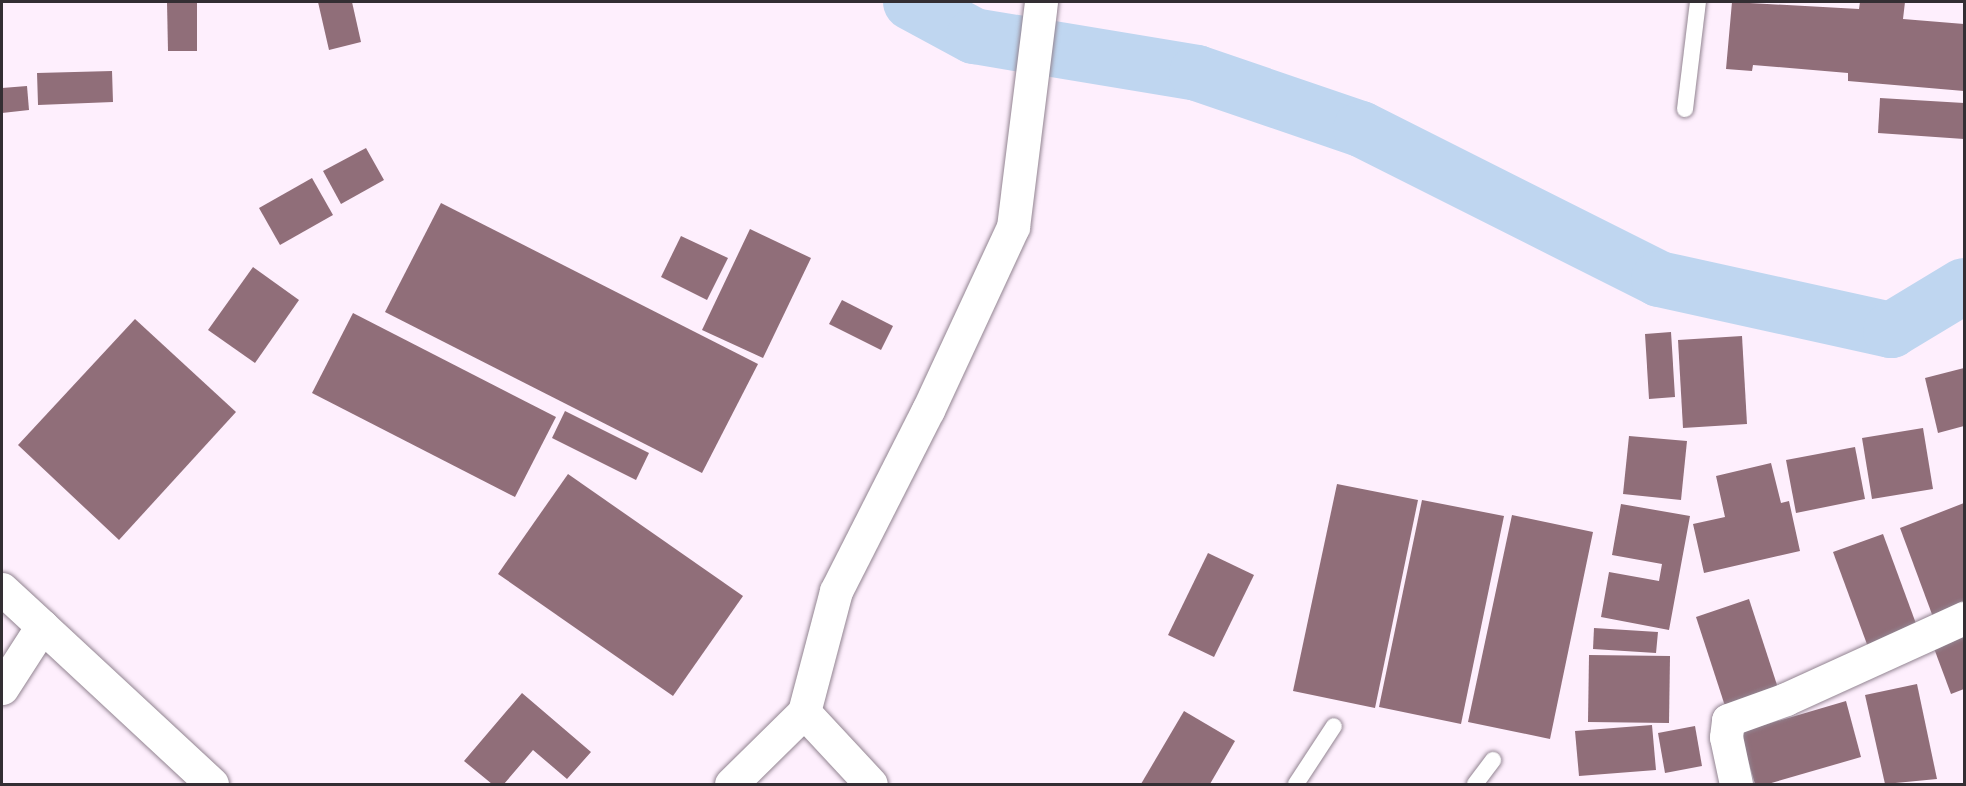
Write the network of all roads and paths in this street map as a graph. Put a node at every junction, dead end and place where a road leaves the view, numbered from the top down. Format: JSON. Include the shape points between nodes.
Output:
{"nodes":[{"id":1,"x":1698,"y":2,"type":"edge"},
{"id":2,"x":1040,"y":8,"type":"edge"},
{"id":3,"x":1685,"y":109,"type":"dead end"},
{"id":4,"x":2,"y":589,"type":"edge"},
{"id":5,"x":1965,"y":618,"type":"edge"},
{"id":6,"x":42,"y":627,"type":"junction"},
{"id":7,"x":2,"y":688,"type":"edge"},
{"id":8,"x":804,"y":712,"type":"junction"},
{"id":9,"x":1334,"y":726,"type":"dead end"},
{"id":10,"x":1493,"y":760,"type":"dead end"},
{"id":11,"x":212,"y":784,"type":"edge"},
{"id":12,"x":730,"y":784,"type":"edge"},
{"id":13,"x":871,"y":784,"type":"edge"},
{"id":14,"x":1296,"y":784,"type":"edge"},
{"id":15,"x":1475,"y":784,"type":"edge"},
{"id":16,"x":1736,"y":784,"type":"edge"}],
"edges":[{"from":1,"to":3,"type":"lane"},
{"from":2,"to":8,"type":"street","via":[[1013,227],[928,410],[836,591]]},
{"from":4,"to":6,"type":"street"},
{"from":5,"to":16,"type":"street","via":[[1786,699],[1728,720],[1726,737]]},
{"from":6,"to":7,"type":"street"},
{"from":6,"to":11,"type":"street"},
{"from":8,"to":12,"type":"street"},
{"from":8,"to":13,"type":"street"},
{"from":9,"to":14,"type":"lane"},
{"from":10,"to":15,"type":"lane"}]}
